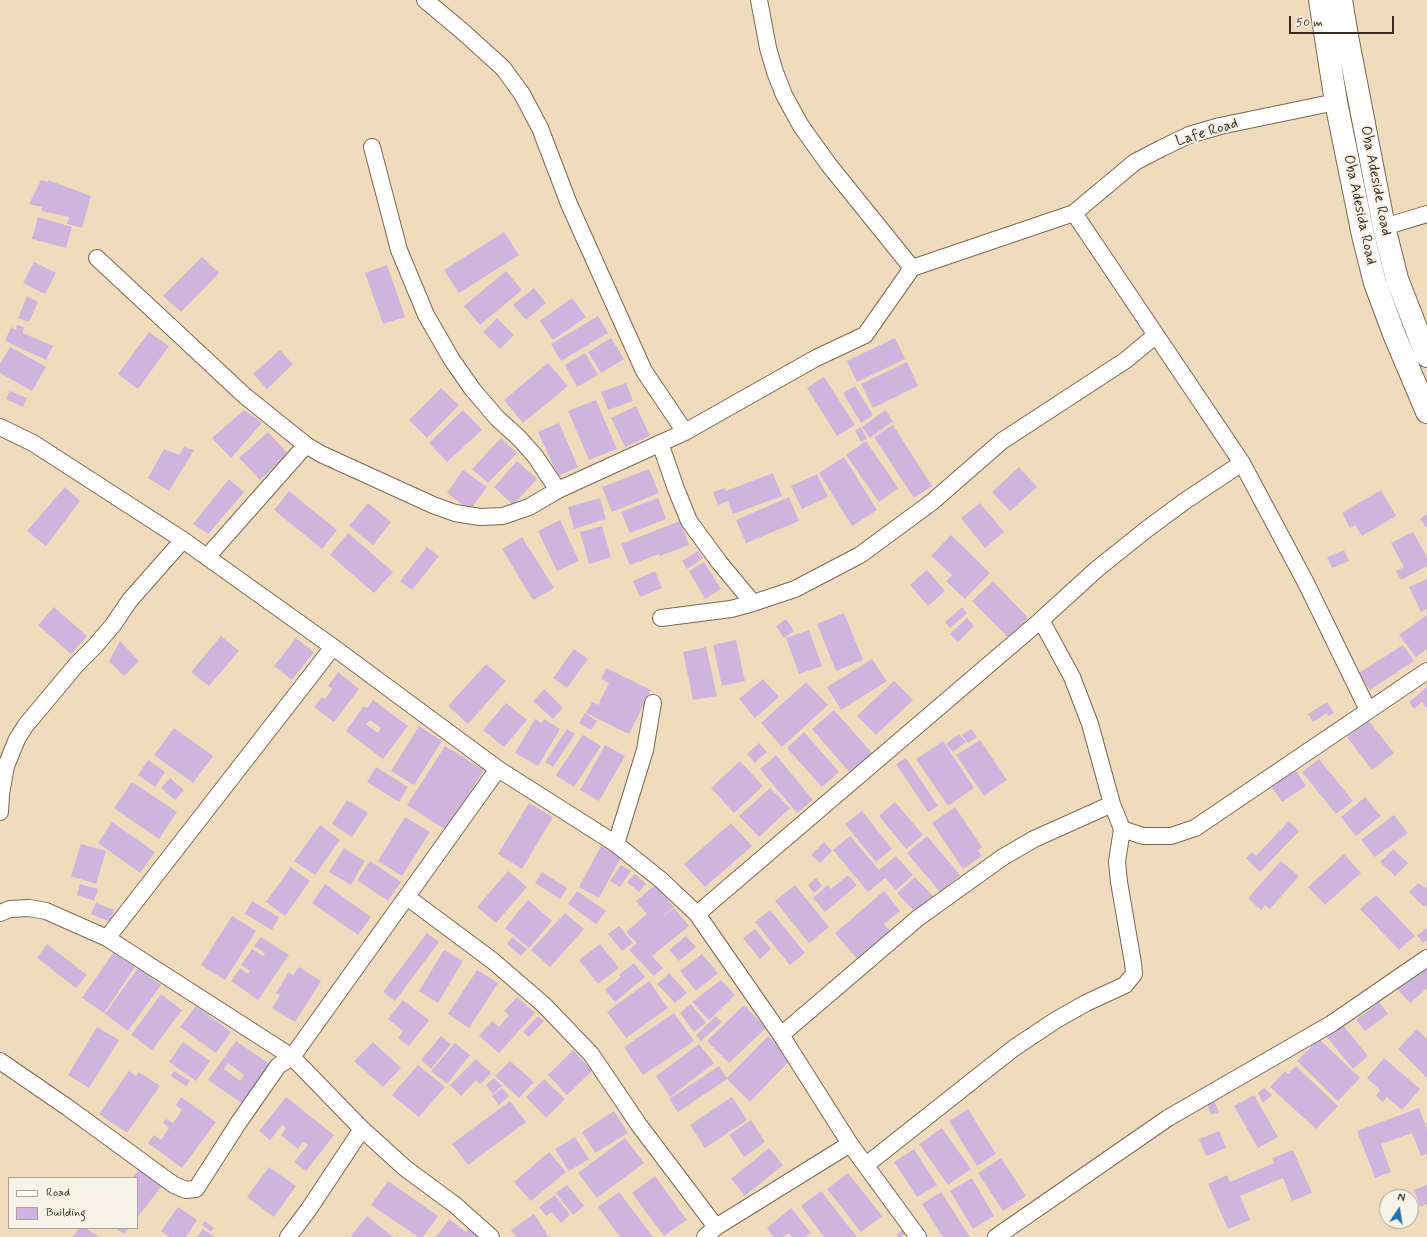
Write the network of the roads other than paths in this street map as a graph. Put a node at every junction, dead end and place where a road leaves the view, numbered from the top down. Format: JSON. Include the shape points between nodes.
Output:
{"nodes":[{"id":1,"x":425,"y":0,"type":"edge"},
{"id":2,"x":759,"y":0,"type":"edge"},
{"id":3,"x":1320,"y":0,"type":"edge"},
{"id":4,"x":1341,"y":0,"type":"edge"},
{"id":5,"x":1336,"y":102,"type":"junction"},
{"id":6,"x":372,"y":147,"type":"dead end"},
{"id":7,"x":1074,"y":213,"type":"junction"},
{"id":8,"x":1427,"y":214,"type":"edge"},
{"id":9,"x":1384,"y":227,"type":"junction"},
{"id":10,"x":98,"y":258,"type":"dead end"},
{"id":11,"x":912,"y":268,"type":"junction"},
{"id":12,"x":1156,"y":335,"type":"junction"},
{"id":13,"x":1427,"y":356,"type":"edge"},
{"id":14,"x":1427,"y":412,"type":"edge"},
{"id":15,"x":0,"y":427,"type":"edge"},
{"id":16,"x":685,"y":432,"type":"junction"},
{"id":17,"x":660,"y":443,"type":"junction"},
{"id":18,"x":306,"y":444,"type":"junction"},
{"id":19,"x":1242,"y":463,"type":"junction"},
{"id":20,"x":558,"y":490,"type":"junction"},
{"id":21,"x":184,"y":540,"type":"junction"},
{"id":22,"x":207,"y":557,"type":"junction"},
{"id":23,"x":753,"y":603,"type":"junction"},
{"id":24,"x":661,"y":618,"type":"dead end"},
{"id":25,"x":1040,"y":620,"type":"junction"},
{"id":26,"x":334,"y":647,"type":"junction"},
{"id":27,"x":1427,"y":671,"type":"edge"},
{"id":28,"x":653,"y":703,"type":"dead end"},
{"id":29,"x":1368,"y":710,"type":"junction"},
{"id":30,"x":498,"y":769,"type":"junction"},
{"id":31,"x":1112,"y":804,"type":"junction"},
{"id":32,"x":0,"y":812,"type":"edge"},
{"id":33,"x":1122,"y":829,"type":"junction"},
{"id":34,"x":616,"y":844,"type":"junction"},
{"id":35,"x":407,"y":897,"type":"junction"},
{"id":36,"x":0,"y":913,"type":"edge"},
{"id":37,"x":697,"y":914,"type":"junction"},
{"id":38,"x":107,"y":938,"type":"junction"},
{"id":39,"x":1427,"y":958,"type":"edge"},
{"id":40,"x":781,"y":1035,"type":"junction"},
{"id":41,"x":292,"y":1057,"type":"junction"},
{"id":42,"x":0,"y":1061,"type":"edge"},
{"id":43,"x":362,"y":1129,"type":"junction"},
{"id":44,"x":850,"y":1144,"type":"junction"},
{"id":45,"x":866,"y":1165,"type":"junction"},
{"id":46,"x":710,"y":1232,"type":"edge"},
{"id":47,"x":288,"y":1237,"type":"edge"},
{"id":48,"x":491,"y":1237,"type":"edge"},
{"id":49,"x":918,"y":1237,"type":"edge"},
{"id":50,"x":996,"y":1237,"type":"edge"}],
"edges":[{"from":1,"to":16,"type":"street","via":[[503,68],[522,94],[540,128],[572,211],[644,371]]},
{"from":2,"to":11,"type":"street","via":[[774,72],[801,126]]},
{"from":3,"to":5,"type":"main road","name":"Oba Adesida Road"},
{"from":4,"to":9,"type":"main road","name":"Oba Adeside Road"},
{"from":5,"to":7,"type":"street","name":"Lafe Road","via":[[1220,126],[1190,135],[1136,162]]},
{"from":5,"to":14,"type":"main road","name":"Oba Adesida Road","via":[[1375,283]]},
{"from":6,"to":20,"type":"street","via":[[399,250],[426,315],[473,390],[531,452]]},
{"from":7,"to":11,"type":"street"},
{"from":7,"to":12,"type":"street"},
{"from":8,"to":9,"type":"street"},
{"from":9,"to":13,"type":"main road","name":"Oba Adeside Road","via":[[1397,279]]},
{"from":10,"to":18,"type":"street","via":[[245,396]]},
{"from":11,"to":16,"type":"street","via":[[865,335],[816,358]]},
{"from":12,"to":19,"type":"street"},
{"from":12,"to":23,"type":"street","via":[[1126,360],[1002,441],[932,502],[860,555],[795,590]]},
{"from":15,"to":21,"type":"street","via":[[33,443]]},
{"from":16,"to":17,"type":"street"},
{"from":17,"to":20,"type":"street"},
{"from":17,"to":23,"type":"street","via":[[689,521]]},
{"from":18,"to":20,"type":"street","via":[[321,454],[455,513],[480,517],[503,516],[529,507]]},
{"from":18,"to":22,"type":"street"},
{"from":19,"to":25,"type":"street","via":[[1147,529]]},
{"from":19,"to":29,"type":"street","via":[[1306,583]]},
{"from":21,"to":22,"type":"street"},
{"from":21,"to":32,"type":"street","via":[[130,600],[113,625],[26,725],[6,766]]},
{"from":22,"to":26,"type":"street"},
{"from":23,"to":24,"type":"street","via":[[731,609]]},
{"from":25,"to":31,"type":"street","via":[[1072,677],[1090,724]]},
{"from":25,"to":37,"type":"street"},
{"from":26,"to":30,"type":"street"},
{"from":26,"to":38,"type":"street"},
{"from":27,"to":29,"type":"street"},
{"from":28,"to":34,"type":"street","via":[[645,750]]},
{"from":29,"to":33,"type":"street","via":[[1195,828],[1171,836],[1143,836]]},
{"from":30,"to":34,"type":"street"},
{"from":30,"to":35,"type":"street"},
{"from":31,"to":33,"type":"street"},
{"from":31,"to":40,"type":"street","via":[[1034,839],[1003,857],[918,918]]},
{"from":33,"to":45,"type":"street","via":[[1117,862],[1134,974],[1125,985],[1056,1020],[1014,1048]]},
{"from":34,"to":37,"type":"street","via":[[661,880]]},
{"from":35,"to":41,"type":"street"},
{"from":35,"to":46,"type":"street","via":[[493,961],[544,1005],[591,1054]]},
{"from":36,"to":38,"type":"street","via":[[10,909],[29,908],[46,911]]},
{"from":37,"to":40,"type":"street"},
{"from":38,"to":41,"type":"street"},
{"from":39,"to":50,"type":"street","via":[[1331,1024],[1168,1118]]},
{"from":40,"to":44,"type":"street"},
{"from":41,"to":42,"type":"street","via":[[278,1066],[196,1189],[186,1190],[174,1185],[68,1107]]},
{"from":41,"to":43,"type":"street"},
{"from":43,"to":47,"type":"street"},
{"from":43,"to":48,"type":"street","via":[[405,1168],[455,1205]]},
{"from":44,"to":45,"type":"street"},
{"from":44,"to":46,"type":"street"},
{"from":45,"to":49,"type":"street"}]}
